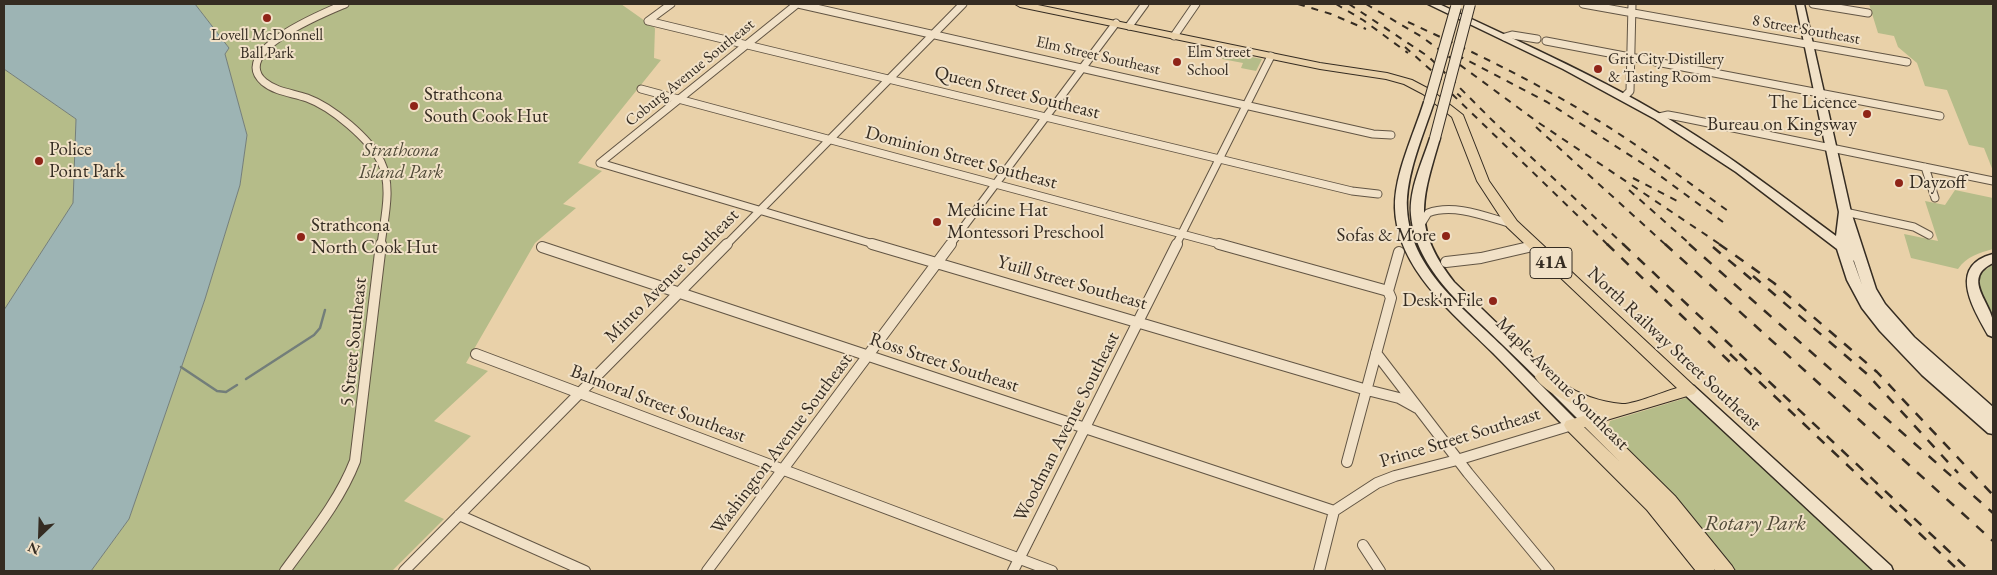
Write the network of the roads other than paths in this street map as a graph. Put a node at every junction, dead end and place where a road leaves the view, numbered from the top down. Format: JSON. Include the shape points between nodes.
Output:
{"nodes":[{"id":1,"x":346,"y":4,"type":"edge"},
{"id":2,"x":671,"y":4,"type":"edge"},
{"id":3,"x":798,"y":4,"type":"edge"},
{"id":4,"x":962,"y":4,"type":"edge"},
{"id":5,"x":1020,"y":4,"type":"edge"},
{"id":6,"x":1145,"y":4,"type":"edge"},
{"id":7,"x":1196,"y":4,"type":"edge"},
{"id":8,"x":1432,"y":4,"type":"edge"},
{"id":9,"x":1470,"y":4,"type":"edge"},
{"id":10,"x":1583,"y":4,"type":"edge"},
{"id":11,"x":1632,"y":4,"type":"edge"},
{"id":12,"x":1800,"y":4,"type":"edge"},
{"id":13,"x":1813,"y":4,"type":"edge"},
{"id":14,"x":1456,"y":5,"type":"edge"},
{"id":15,"x":1632,"y":12,"type":"junction"},
{"id":16,"x":1868,"y":13,"type":"dead end"},
{"id":17,"x":1116,"y":24,"type":"junction"},
{"id":18,"x":1129,"y":26,"type":"junction"},
{"id":19,"x":933,"y":34,"type":"junction"},
{"id":20,"x":1174,"y":36,"type":"junction"},
{"id":21,"x":1505,"y":37,"type":"junction"},
{"id":22,"x":1537,"y":39,"type":"dead end"},
{"id":23,"x":1546,"y":41,"type":"dead end"},
{"id":24,"x":747,"y":44,"type":"junction"},
{"id":25,"x":1808,"y":44,"type":"junction"},
{"id":26,"x":1271,"y":56,"type":"junction"},
{"id":27,"x":1630,"y":57,"type":"junction"},
{"id":28,"x":1907,"y":62,"type":"dead end"},
{"id":29,"x":1083,"y":67,"type":"junction"},
{"id":30,"x":889,"y":79,"type":"junction"},
{"id":31,"x":641,"y":90,"type":"dead end"},
{"id":32,"x":1819,"y":93,"type":"junction"},
{"id":33,"x":1624,"y":97,"type":"junction"},
{"id":34,"x":679,"y":100,"type":"junction"},
{"id":35,"x":1247,"y":104,"type":"junction"},
{"id":36,"x":1940,"y":116,"type":"dead end"},
{"id":37,"x":1046,"y":117,"type":"junction"},
{"id":38,"x":1659,"y":117,"type":"junction"},
{"id":39,"x":1391,"y":135,"type":"dead end"},
{"id":40,"x":829,"y":140,"type":"junction"},
{"id":41,"x":1831,"y":148,"type":"junction"},
{"id":42,"x":1219,"y":159,"type":"junction"},
{"id":43,"x":600,"y":163,"type":"joint"},
{"id":44,"x":1925,"y":167,"type":"junction"},
{"id":45,"x":1993,"y":181,"type":"edge"},
{"id":46,"x":996,"y":184,"type":"junction"},
{"id":47,"x":1378,"y":194,"type":"dead end"},
{"id":48,"x":1935,"y":198,"type":"dead end"},
{"id":49,"x":760,"y":210,"type":"junction"},
{"id":50,"x":1845,"y":212,"type":"junction"},
{"id":51,"x":1804,"y":218,"type":"junction"},
{"id":52,"x":1512,"y":224,"type":"junction"},
{"id":53,"x":1841,"y":225,"type":"junction"},
{"id":54,"x":1420,"y":226,"type":"junction"},
{"id":55,"x":1182,"y":234,"type":"junction"},
{"id":56,"x":1929,"y":235,"type":"dead end"},
{"id":57,"x":1533,"y":246,"type":"junction"},
{"id":58,"x":542,"y":247,"type":"dead end"},
{"id":59,"x":1844,"y":248,"type":"junction"},
{"id":60,"x":1399,"y":252,"type":"dead end"},
{"id":61,"x":1993,"y":258,"type":"edge"},
{"id":62,"x":1860,"y":260,"type":"junction"},
{"id":63,"x":938,"y":262,"type":"junction"},
{"id":64,"x":1446,"y":262,"type":"dead end"},
{"id":65,"x":1388,"y":291,"type":"junction"},
{"id":66,"x":678,"y":292,"type":"junction"},
{"id":67,"x":1138,"y":321,"type":"junction"},
{"id":68,"x":1993,"y":332,"type":"edge"},
{"id":69,"x":1376,"y":353,"type":"junction"},
{"id":70,"x":476,"y":354,"type":"dead end"},
{"id":71,"x":868,"y":356,"type":"junction"},
{"id":72,"x":1543,"y":377,"type":"junction"},
{"id":73,"x":1367,"y":390,"type":"junction"},
{"id":74,"x":1689,"y":390,"type":"junction"},
{"id":75,"x":579,"y":393,"type":"junction"},
{"id":76,"x":1417,"y":408,"type":"junction"},
{"id":77,"x":1628,"y":408,"type":"junction"},
{"id":78,"x":1989,"y":416,"type":"edge"},
{"id":79,"x":1580,"y":422,"type":"junction"},
{"id":80,"x":1084,"y":428,"type":"junction"},
{"id":81,"x":1993,"y":429,"type":"edge"},
{"id":82,"x":1457,"y":460,"type":"junction"},
{"id":83,"x":1347,"y":462,"type":"dead end"},
{"id":84,"x":783,"y":470,"type":"junction"},
{"id":85,"x":1334,"y":512,"type":"junction"},
{"id":86,"x":459,"y":516,"type":"junction"},
{"id":87,"x":1363,"y":545,"type":"dead end"},
{"id":88,"x":1019,"y":559,"type":"junction"},
{"id":89,"x":285,"y":571,"type":"edge"},
{"id":90,"x":404,"y":571,"type":"edge"},
{"id":91,"x":585,"y":571,"type":"edge"},
{"id":92,"x":707,"y":571,"type":"edge"},
{"id":93,"x":1013,"y":571,"type":"edge"},
{"id":94,"x":1052,"y":571,"type":"edge"},
{"id":95,"x":1319,"y":571,"type":"edge"},
{"id":96,"x":1380,"y":571,"type":"edge"},
{"id":97,"x":1548,"y":571,"type":"edge"},
{"id":98,"x":1706,"y":571,"type":"edge"},
{"id":99,"x":1726,"y":571,"type":"edge"},
{"id":100,"x":1885,"y":571,"type":"edge"}],
"edges":[{"from":1,"to":89,"type":"street","name":"5 Street Southeast","via":[[300,24],[278,38],[260,54],[256,66],[258,76],[267,84],[310,99],[344,119],[380,160],[387,185],[352,473]]},
{"from":2,"to":24,"type":"street","name":"Queen Street Southeast","via":[[648,21]]},
{"from":3,"to":19,"type":"street","name":"Elm Street Southeast"},
{"from":3,"to":24,"type":"street","name":"Coburg Avenue Southeast"},
{"from":4,"to":19,"type":"street","name":"Minto Avenue Southeast"},
{"from":5,"to":17,"type":"main road","number":"41A"},
{"from":6,"to":18,"type":"street"},
{"from":7,"to":20,"type":"street"},
{"from":8,"to":21,"type":"main road"},
{"from":9,"to":54,"type":"main road","name":"Maple Avenue Southeast","bridge":true,"via":[[1417,202]]},
{"from":10,"to":15,"type":"street","name":"8 Street Southeast"},
{"from":11,"to":15,"type":"street"},
{"from":12,"to":25,"type":"main road"},
{"from":13,"to":16,"type":"street"},
{"from":14,"to":79,"type":"main road","name":"Maple Avenue Southeast","bridge":true,"via":[[1404,186],[1402,217],[1411,249],[1450,302]]},
{"from":15,"to":25,"type":"street","name":"8 Street Southeast"},
{"from":15,"to":27,"type":"street"},
{"from":17,"to":18,"type":"main road","number":"41A"},
{"from":17,"to":29,"type":"street","name":"Washington Avenue Southeast"},
{"from":18,"to":20,"type":"main road","number":"41A"},
{"from":19,"to":29,"type":"street","name":"Elm Street Southeast"},
{"from":19,"to":30,"type":"street","name":"Minto Avenue Southeast"},
{"from":20,"to":26,"type":"main road","number":"41A"},
{"from":21,"to":22,"type":"street","via":[[1512,34]]},
{"from":21,"to":33,"type":"main road"},
{"from":23,"to":27,"type":"street"},
{"from":24,"to":30,"type":"street","name":"Queen Street Southeast"},
{"from":24,"to":34,"type":"street","name":"Coburg Avenue Southeast"},
{"from":25,"to":28,"type":"street","name":"8 Street Southeast"},
{"from":25,"to":32,"type":"main road"},
{"from":26,"to":35,"type":"street","name":"Woodman Avenue Southeast"},
{"from":26,"to":52,"type":"main road","name":"North Railway Street Southeast","number":"41A","via":[[1408,82],[1450,108],[1462,126],[1484,181]]},
{"from":27,"to":32,"type":"street"},
{"from":27,"to":33,"type":"street","via":[[1630,91]]},
{"from":29,"to":35,"type":"street","name":"Elm Street Southeast"},
{"from":29,"to":37,"type":"street","name":"Washington Avenue Southeast"},
{"from":30,"to":37,"type":"street","name":"Queen Street Southeast"},
{"from":30,"to":40,"type":"street","name":"Minto Avenue Southeast"},
{"from":31,"to":34,"type":"street","name":"Dominion Street Southeast"},
{"from":32,"to":36,"type":"street"},
{"from":32,"to":41,"type":"main road"},
{"from":33,"to":38,"type":"main road"},
{"from":34,"to":40,"type":"street","name":"Dominion Street Southeast"},
{"from":34,"to":43,"type":"street","name":"Coburg Avenue Southeast"},
{"from":35,"to":39,"type":"street","name":"Elm Street Southeast","via":[[1373,134]]},
{"from":35,"to":42,"type":"street","name":"Woodman Avenue Southeast"},
{"from":37,"to":42,"type":"street","name":"Queen Street Southeast"},
{"from":37,"to":46,"type":"street","name":"Washington Avenue Southeast"},
{"from":38,"to":41,"type":"street","via":[[1668,115]]},
{"from":38,"to":51,"type":"main road","via":[[1740,170]]},
{"from":40,"to":46,"type":"street","name":"Dominion Street Southeast"},
{"from":40,"to":49,"type":"street","name":"Minto Avenue Southeast"},
{"from":41,"to":44,"type":"street"},
{"from":41,"to":50,"type":"main road"},
{"from":42,"to":47,"type":"street","name":"Queen Street Southeast","via":[[1352,191]]},
{"from":42,"to":55,"type":"street","name":"Woodman Avenue Southeast"},
{"from":43,"to":49,"type":"street","name":"Yuill Street Southeast"},
{"from":44,"to":45,"type":"street"},
{"from":44,"to":48,"type":"street"},
{"from":46,"to":55,"type":"street","name":"Dominion Street Southeast"},
{"from":46,"to":63,"type":"street","name":"Washington Avenue Southeast"},
{"from":49,"to":63,"type":"street","name":"Yuill Street Southeast"},
{"from":49,"to":66,"type":"street","name":"Minto Avenue Southeast"},
{"from":50,"to":53,"type":"main road"},
{"from":50,"to":56,"type":"street","via":[[1914,227]]},
{"from":50,"to":62,"type":"main road","via":[[1852,225]]},
{"from":51,"to":53,"type":"main road","via":[[1824,226]]},
{"from":51,"to":59,"type":"main road"},
{"from":52,"to":54,"type":"street","via":[[1442,209],[1429,212]]},
{"from":52,"to":57,"type":"main road","name":"North Railway Street Southeast","number":"41A"},
{"from":53,"to":59,"type":"main road"},
{"from":54,"to":72,"type":"main road","name":"Maple Avenue Southeast","via":[[1431,260],[1450,284]]},
{"from":55,"to":65,"type":"street","name":"Dominion Street Southeast"},
{"from":55,"to":67,"type":"street","name":"Woodman Avenue Southeast"},
{"from":57,"to":64,"type":"street"},
{"from":57,"to":74,"type":"main road","name":"North Railway Street Southeast","number":"41A"},
{"from":58,"to":66,"type":"street","name":"Ross Street Southeast"},
{"from":59,"to":62,"type":"main road"},
{"from":59,"to":78,"type":"main road","via":[[1853,284],[1875,318],[1933,376]]},
{"from":60,"to":65,"type":"street"},
{"from":61,"to":68,"type":"main road","via":[[1978,264],[1971,276],[1974,292]]},
{"from":62,"to":78,"type":"main road","via":[[1880,306],[1902,333]]},
{"from":63,"to":67,"type":"street","name":"Yuill Street Southeast"},
{"from":63,"to":71,"type":"street","name":"Washington Avenue Southeast"},
{"from":65,"to":69,"type":"street","via":[[1391,298]]},
{"from":66,"to":71,"type":"street","name":"Ross Street Southeast"},
{"from":66,"to":75,"type":"street","name":"Minto Avenue Southeast"},
{"from":67,"to":73,"type":"street","name":"Yuill Street Southeast"},
{"from":67,"to":80,"type":"street","name":"Woodman Avenue Southeast"},
{"from":69,"to":73,"type":"street"},
{"from":69,"to":76,"type":"street"},
{"from":70,"to":75,"type":"street","name":"Balmoral Street Southeast"},
{"from":71,"to":80,"type":"street","name":"Ross Street Southeast"},
{"from":71,"to":84,"type":"street","name":"Washington Avenue Southeast"},
{"from":72,"to":77,"type":"main road","via":[[1563,392],[1587,403],[1604,408]]},
{"from":72,"to":79,"type":"main road","name":"Maple Avenue Southeast"},
{"from":73,"to":76,"type":"street","name":"Yuill Street Southeast","via":[[1402,398]]},
{"from":73,"to":83,"type":"street"},
{"from":74,"to":77,"type":"main road","name":"Prince Street Southeast"},
{"from":74,"to":100,"type":"main road","name":"North Railway Street Southeast"},
{"from":75,"to":84,"type":"street","name":"Balmoral Street Southeast"},
{"from":75,"to":86,"type":"street","name":"Minto Avenue Southeast"},
{"from":76,"to":82,"type":"street"},
{"from":77,"to":79,"type":"main road","name":"Prince Street Southeast"},
{"from":78,"to":81,"type":"main road"},
{"from":79,"to":82,"type":"street","name":"Prince Street Southeast"},
{"from":79,"to":98,"type":"main road","name":"Maple Avenue Southeast"},
{"from":79,"to":99,"type":"main road","name":"Maple Avenue Southeast","via":[[1669,501]]},
{"from":80,"to":85,"type":"street","name":"Ross Street Southeast"},
{"from":80,"to":88,"type":"street","name":"Woodman Avenue Southeast"},
{"from":82,"to":85,"type":"street","name":"Prince Street Southeast","via":[[1378,483]]},
{"from":82,"to":97,"type":"street"},
{"from":84,"to":88,"type":"street","name":"Balmoral Street Southeast"},
{"from":84,"to":92,"type":"street","name":"Washington Avenue Southeast"},
{"from":85,"to":95,"type":"street"},
{"from":86,"to":90,"type":"street","name":"Minto Avenue Southeast"},
{"from":86,"to":91,"type":"street"},
{"from":87,"to":96,"type":"street"},
{"from":88,"to":93,"type":"street","name":"Woodman Avenue Southeast"},
{"from":88,"to":94,"type":"street","name":"Balmoral Street Southeast"}]}
